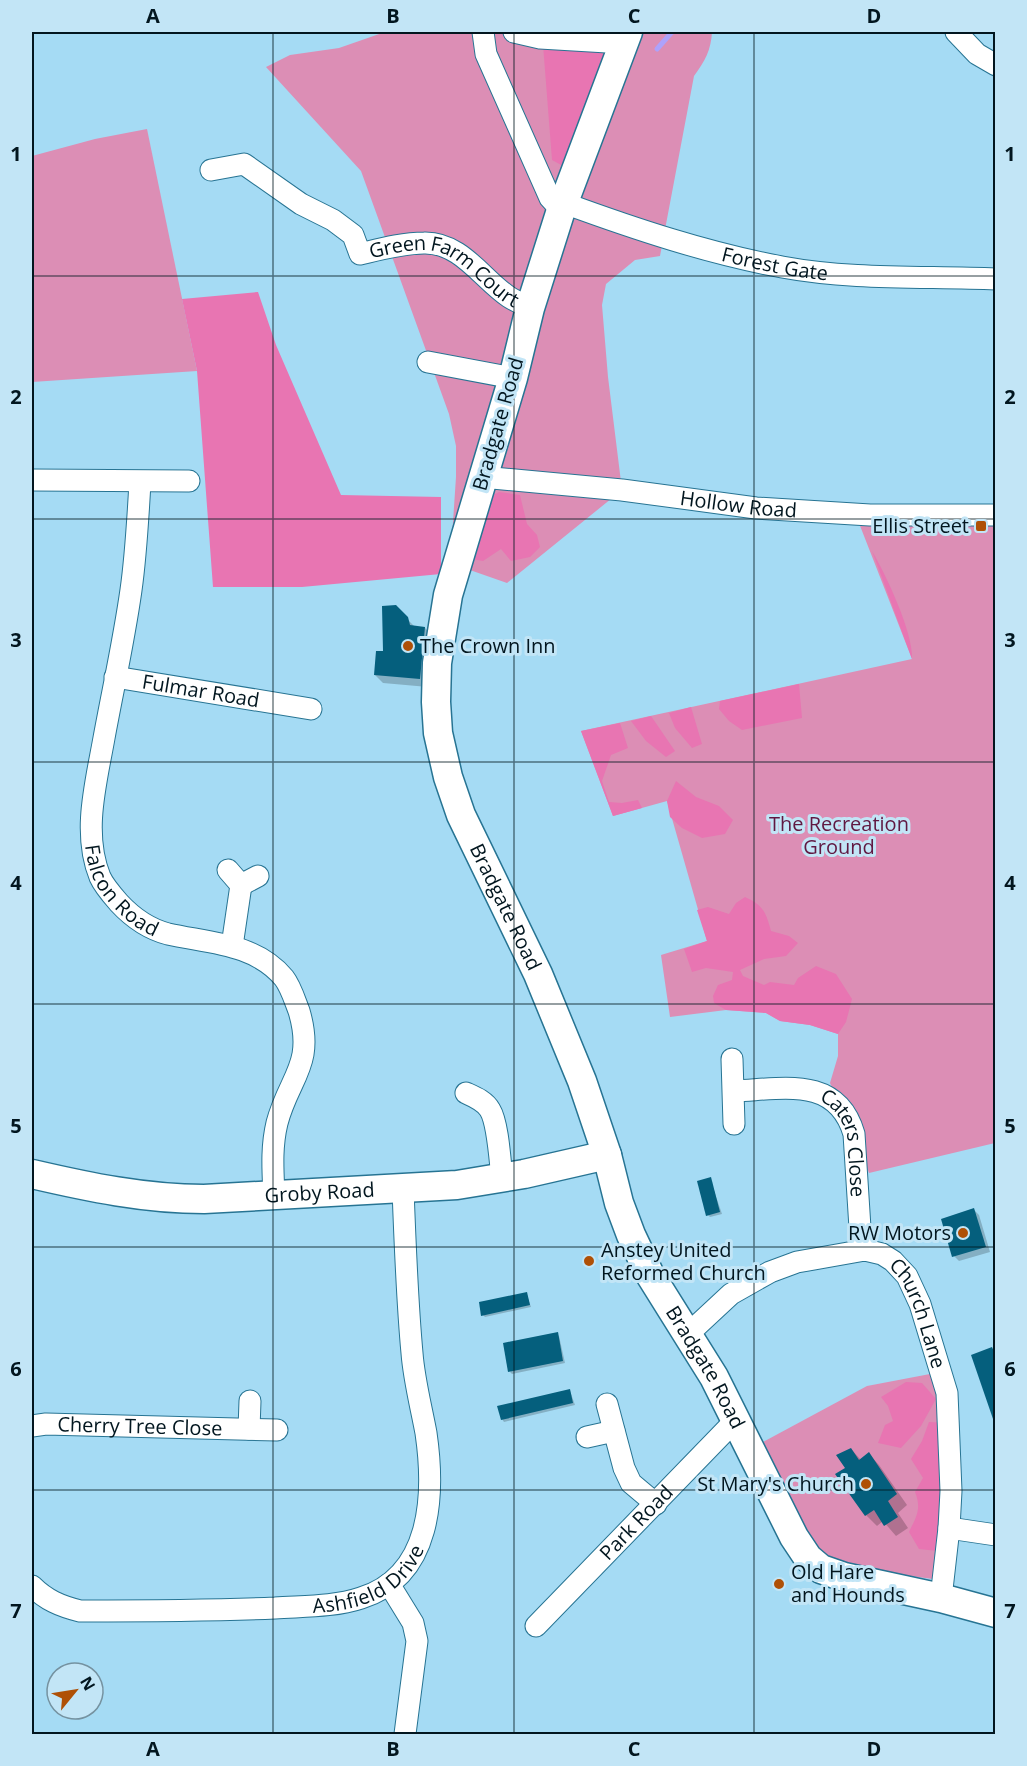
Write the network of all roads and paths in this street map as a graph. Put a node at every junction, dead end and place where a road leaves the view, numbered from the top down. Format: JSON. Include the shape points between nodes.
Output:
{"nodes":[{"id":1,"x":483,"y":32,"type":"edge"},
{"id":2,"x":514,"y":32,"type":"edge"},
{"id":3,"x":956,"y":32,"type":"edge"},
{"id":4,"x":626,"y":37,"type":"edge"},
{"id":5,"x":996,"y":65,"type":"edge"},
{"id":6,"x":211,"y":170,"type":"dead end"},
{"id":7,"x":562,"y":206,"type":"junction"},
{"id":8,"x":996,"y":279,"type":"edge"},
{"id":9,"x":530,"y":308,"type":"junction"},
{"id":10,"x":428,"y":362,"type":"dead end"},
{"id":11,"x":513,"y":378,"type":"junction"},
{"id":12,"x":482,"y":477,"type":"junction"},
{"id":13,"x":32,"y":480,"type":"edge"},
{"id":14,"x":189,"y":481,"type":"dead end"},
{"id":15,"x":140,"y":482,"type":"junction"},
{"id":16,"x":996,"y":515,"type":"edge"},
{"id":17,"x":115,"y":677,"type":"junction"},
{"id":18,"x":311,"y":710,"type":"dead end"},
{"id":19,"x":242,"y":877,"type":"dead end"},
{"id":20,"x":232,"y":946,"type":"junction"},
{"id":21,"x":732,"y":1059,"type":"dead end"},
{"id":22,"x":735,"y":1091,"type":"junction"},
{"id":23,"x":466,"y":1093,"type":"dead end"},
{"id":24,"x":734,"y":1124,"type":"dead end"},
{"id":25,"x":607,"y":1155,"type":"junction"},
{"id":26,"x":32,"y":1174,"type":"edge"},
{"id":27,"x":502,"y":1178,"type":"junction"},
{"id":28,"x":403,"y":1189,"type":"junction"},
{"id":29,"x":274,"y":1196,"type":"junction"},
{"id":30,"x":865,"y":1250,"type":"junction"},
{"id":31,"x":688,"y":1334,"type":"junction"},
{"id":32,"x":250,"y":1401,"type":"dead end"},
{"id":33,"x":607,"y":1404,"type":"dead end"},
{"id":34,"x":738,"y":1423,"type":"junction"},
{"id":35,"x":32,"y":1426,"type":"edge"},
{"id":36,"x":249,"y":1429,"type":"junction"},
{"id":37,"x":277,"y":1430,"type":"dead end"},
{"id":38,"x":614,"y":1431,"type":"junction"},
{"id":39,"x":587,"y":1437,"type":"dead end"},
{"id":40,"x":656,"y":1504,"type":"junction"},
{"id":41,"x":949,"y":1528,"type":"junction"},
{"id":42,"x":996,"y":1534,"type":"edge"},
{"id":43,"x":389,"y":1584,"type":"junction"},
{"id":44,"x":32,"y":1586,"type":"edge"},
{"id":45,"x":941,"y":1598,"type":"junction"},
{"id":46,"x":996,"y":1613,"type":"edge"},
{"id":47,"x":536,"y":1626,"type":"dead end"},
{"id":48,"x":405,"y":1734,"type":"edge"}],
"edges":[{"from":1,"to":7,"type":"street","via":[[486,54],[550,198]]},
{"from":2,"to":4,"type":"street","via":[[540,38]]},
{"from":3,"to":5,"type":"street","via":[[977,54]]},
{"from":4,"to":7,"type":"street","name":"Bradgate Road"},
{"from":6,"to":9,"type":"street","name":"Green Farm Court","via":[[244,164],[353,235],[360,254],[426,243],[442,246],[475,266],[509,297]]},
{"from":7,"to":8,"type":"street","name":"Forest Gate","via":[[710,251],[784,267],[865,276]]},
{"from":7,"to":9,"type":"street","name":"Bradgate Road"},
{"from":9,"to":11,"type":"street","name":"Bradgate Road"},
{"from":10,"to":11,"type":"street"},
{"from":11,"to":12,"type":"street","name":"Bradgate Road"},
{"from":12,"to":16,"type":"street","name":"Hollow Road","via":[[768,509],[870,515]]},
{"from":12,"to":25,"type":"street","name":"Bradgate Road","via":[[448,595],[437,663],[438,732],[461,815],[538,974]]},
{"from":13,"to":15,"type":"street"},
{"from":14,"to":15,"type":"street"},
{"from":15,"to":17,"type":"street","name":"Falcon Road","via":[[131,589]]},
{"from":17,"to":18,"type":"street","name":"Fulmar Road","via":[[289,694]]},
{"from":17,"to":20,"type":"street","name":"Falcon Road","via":[[91,811],[100,877],[111,895],[144,924],[166,933]]},
{"from":19,"to":20,"type":"street"},
{"from":20,"to":29,"type":"street","name":"Falcon Road","via":[[264,960],[285,979],[304,1029],[304,1054],[277,1123],[272,1154]]},
{"from":21,"to":22,"type":"street"},
{"from":22,"to":24,"type":"street"},
{"from":22,"to":30,"type":"street","name":"Caters Close","via":[[804,1088],[830,1098],[842,1110],[854,1134]]},
{"from":23,"to":27,"type":"street","via":[[490,1110]]},
{"from":25,"to":27,"type":"street","name":"Groby Road"},
{"from":25,"to":31,"type":"street","name":"Bradgate Road","via":[[631,1235],[649,1273]]},
{"from":26,"to":29,"type":"street","name":"Groby Road","via":[[131,1194],[178,1199]]},
{"from":27,"to":28,"type":"street","name":"Groby Road"},
{"from":28,"to":29,"type":"street","name":"Groby Road"},
{"from":28,"to":43,"type":"street","name":"Ashfield Drive","via":[[412,1354],[430,1470],[423,1538],[404,1572]]},
{"from":30,"to":31,"type":"street","name":"Church Lane","via":[[797,1262],[770,1272],[732,1294]]},
{"from":30,"to":41,"type":"street","name":"Church Lane","via":[[882,1254],[907,1276],[927,1324],[947,1393]]},
{"from":31,"to":34,"type":"street","name":"Bradgate Road"},
{"from":32,"to":36,"type":"street","name":"Cherry Tree Close"},
{"from":33,"to":38,"type":"street"},
{"from":34,"to":40,"type":"street","name":"Park Road","via":[[728,1428]]},
{"from":34,"to":45,"type":"street","name":"Bradgate Road","via":[[808,1558],[821,1569],[844,1577]]},
{"from":35,"to":36,"type":"street","name":"Cherry Tree Close"},
{"from":36,"to":37,"type":"street","name":"Cherry Tree Close"},
{"from":38,"to":39,"type":"street"},
{"from":38,"to":40,"type":"street","via":[[632,1483]]},
{"from":40,"to":47,"type":"street","name":"Park Road"},
{"from":41,"to":42,"type":"street"},
{"from":41,"to":45,"type":"street","name":"Church Lane"},
{"from":43,"to":44,"type":"street","name":"Ashfield Drive","via":[[374,1594],[339,1603],[140,1611],[80,1611],[44,1598]]},
{"from":43,"to":48,"type":"street","via":[[412,1623],[417,1641]]},
{"from":45,"to":46,"type":"street","name":"Bradgate Road"}]}
